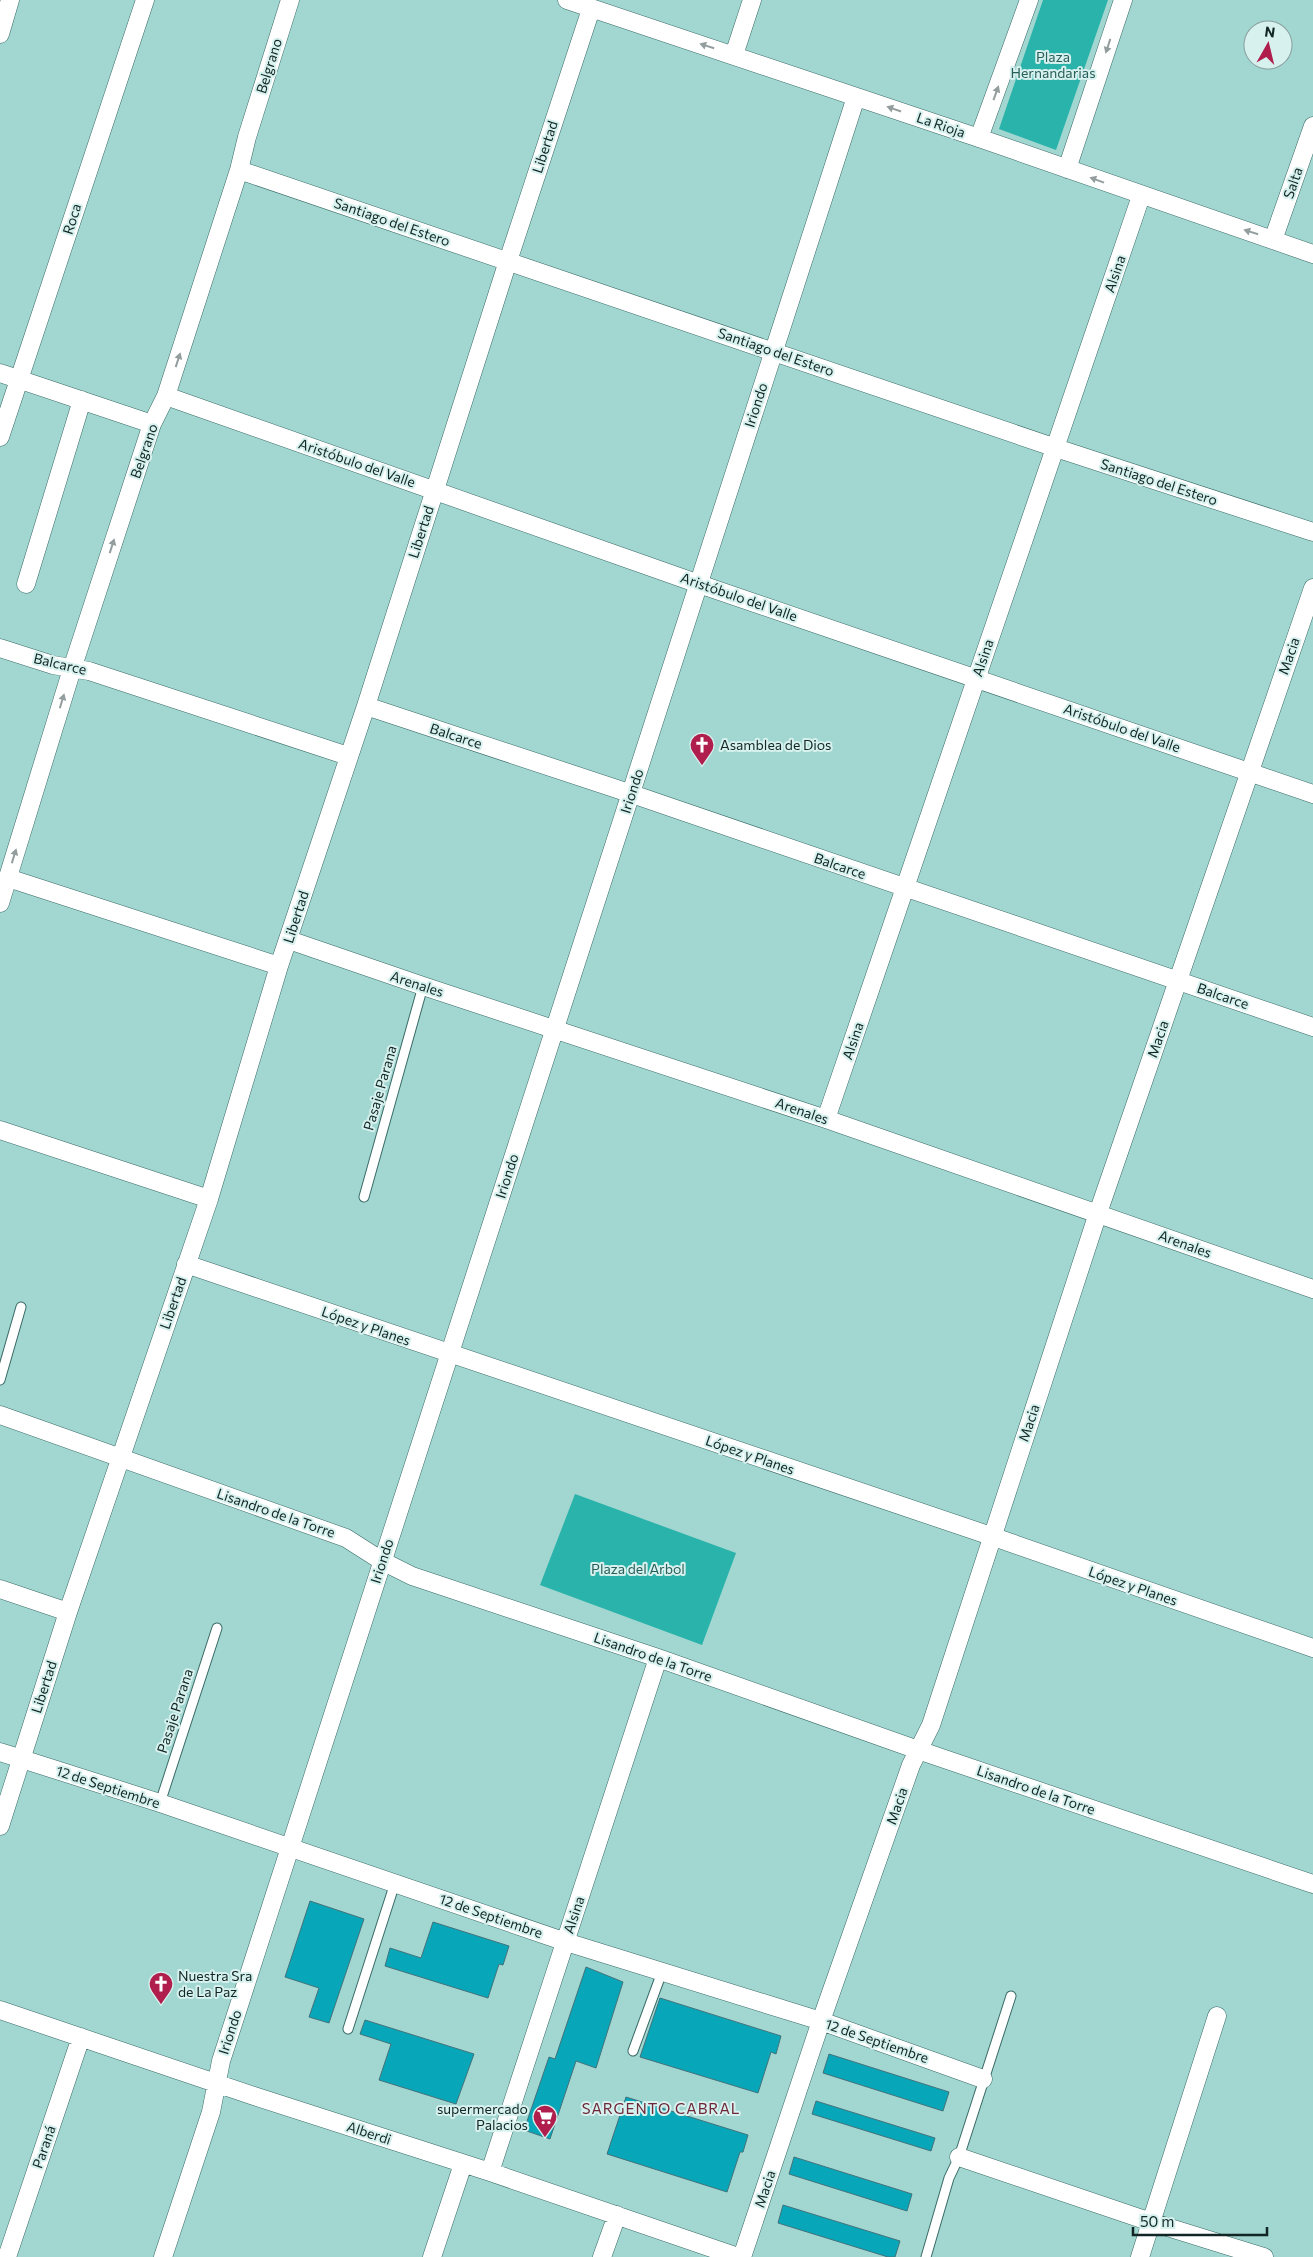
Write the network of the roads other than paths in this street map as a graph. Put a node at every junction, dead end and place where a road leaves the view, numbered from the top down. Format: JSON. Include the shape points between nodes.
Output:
{"nodes":[{"id":1,"x":10,"y":0,"type":"edge"},
{"id":2,"x":144,"y":0,"type":"edge"},
{"id":3,"x":290,"y":0,"type":"edge"},
{"id":4,"x":568,"y":0,"type":"edge"},
{"id":5,"x":752,"y":0,"type":"edge"},
{"id":6,"x":1029,"y":0,"type":"edge"},
{"id":7,"x":1123,"y":0,"type":"edge"},
{"id":8,"x":591,"y":9,"type":"junction"},
{"id":9,"x":0,"y":34,"type":"edge"},
{"id":10,"x":734,"y":55,"type":"junction"},
{"id":11,"x":856,"y":97,"type":"junction"},
{"id":12,"x":1313,"y":126,"type":"edge"},
{"id":13,"x":979,"y":138,"type":"junction"},
{"id":14,"x":1067,"y":169,"type":"junction"},
{"id":15,"x":239,"y":170,"type":"junction"},
{"id":16,"x":1141,"y":196,"type":"junction"},
{"id":17,"x":1274,"y":240,"type":"junction"},
{"id":18,"x":1313,"y":254,"type":"edge"},
{"id":19,"x":508,"y":261,"type":"junction"},
{"id":20,"x":773,"y":352,"type":"junction"},
{"id":21,"x":0,"y":373,"type":"edge"},
{"id":22,"x":20,"y":379,"type":"junction"},
{"id":23,"x":166,"y":396,"type":"junction"},
{"id":24,"x":82,"y":400,"type":"junction"},
{"id":25,"x":152,"y":424,"type":"junction"},
{"id":26,"x":0,"y":437,"type":"edge"},
{"id":27,"x":1056,"y":448,"type":"junction"},
{"id":28,"x":435,"y":490,"type":"junction"},
{"id":29,"x":1313,"y":532,"type":"edge"},
{"id":30,"x":26,"y":584,"type":"dead end"},
{"id":31,"x":699,"y":584,"type":"junction"},
{"id":32,"x":1313,"y":588,"type":"edge"},
{"id":33,"x":0,"y":648,"type":"edge"},
{"id":34,"x":72,"y":669,"type":"junction"},
{"id":35,"x":976,"y":678,"type":"junction"},
{"id":36,"x":366,"y":706,"type":"junction"},
{"id":37,"x":348,"y":756,"type":"junction"},
{"id":38,"x":1249,"y":772,"type":"junction"},
{"id":39,"x":632,"y":794,"type":"junction"},
{"id":40,"x":1313,"y":794,"type":"edge"},
{"id":41,"x":8,"y":878,"type":"junction"},
{"id":42,"x":906,"y":889,"type":"junction"},
{"id":43,"x":0,"y":903,"type":"edge"},
{"id":44,"x":289,"y":940,"type":"junction"},
{"id":45,"x":279,"y":966,"type":"junction"},
{"id":46,"x":1178,"y":980,"type":"junction"},
{"id":47,"x":423,"y":986,"type":"junction"},
{"id":48,"x":1313,"y":1027,"type":"edge"},
{"id":49,"x":554,"y":1028,"type":"junction"},
{"id":50,"x":826,"y":1119,"type":"junction"},
{"id":51,"x":0,"y":1130,"type":"edge"},
{"id":52,"x":364,"y":1197,"type":"dead end"},
{"id":53,"x":209,"y":1199,"type":"junction"},
{"id":54,"x":1098,"y":1213,"type":"junction"},
{"id":55,"x":186,"y":1264,"type":"junction"},
{"id":56,"x":1313,"y":1289,"type":"edge"},
{"id":57,"x":21,"y":1307,"type":"dead end"},
{"id":58,"x":449,"y":1354,"type":"junction"},
{"id":59,"x":0,"y":1380,"type":"edge"},
{"id":60,"x":0,"y":1415,"type":"edge"},
{"id":61,"x":119,"y":1458,"type":"junction"},
{"id":62,"x":991,"y":1536,"type":"junction"},
{"id":63,"x":382,"y":1561,"type":"junction"},
{"id":64,"x":0,"y":1589,"type":"edge"},
{"id":65,"x":68,"y":1612,"type":"junction"},
{"id":66,"x":216,"y":1628,"type":"dead end"},
{"id":67,"x":1313,"y":1648,"type":"edge"},
{"id":68,"x":658,"y":1658,"type":"junction"},
{"id":69,"x":918,"y":1750,"type":"junction"},
{"id":70,"x":0,"y":1752,"type":"edge"},
{"id":71,"x":20,"y":1759,"type":"junction"},
{"id":72,"x":160,"y":1803,"type":"junction"},
{"id":73,"x":0,"y":1826,"type":"edge"},
{"id":74,"x":290,"y":1848,"type":"junction"},
{"id":75,"x":395,"y":1884,"type":"junction"},
{"id":76,"x":1313,"y":1884,"type":"edge"},
{"id":77,"x":566,"y":1942,"type":"junction"},
{"id":78,"x":662,"y":1972,"type":"junction"},
{"id":79,"x":1011,"y":1996,"type":"dead end"},
{"id":80,"x":0,"y":2010,"type":"edge"},
{"id":81,"x":1217,"y":2016,"type":"dead end"},
{"id":82,"x":820,"y":2022,"type":"junction"},
{"id":83,"x":348,"y":2029,"type":"dead end"},
{"id":84,"x":81,"y":2037,"type":"junction"},
{"id":85,"x":633,"y":2051,"type":"dead end"},
{"id":86,"x":983,"y":2079,"type":"junction"},
{"id":87,"x":216,"y":2083,"type":"junction"},
{"id":88,"x":959,"y":2156,"type":"junction"},
{"id":89,"x":463,"y":2164,"type":"junction"},
{"id":90,"x":490,"y":2172,"type":"junction"},
{"id":91,"x":616,"y":2215,"type":"junction"},
{"id":92,"x":1151,"y":2222,"type":"junction"},
{"id":93,"x":7,"y":2257,"type":"edge"},
{"id":94,"x":163,"y":2257,"type":"edge"},
{"id":95,"x":432,"y":2257,"type":"edge"},
{"id":96,"x":602,"y":2257,"type":"edge"},
{"id":97,"x":738,"y":2257,"type":"edge"},
{"id":98,"x":742,"y":2257,"type":"edge"},
{"id":99,"x":926,"y":2257,"type":"edge"},
{"id":100,"x":1140,"y":2257,"type":"edge"},
{"id":101,"x":1264,"y":2257,"type":"edge"}],
"edges":[{"from":1,"to":9,"type":"street"},
{"from":2,"to":22,"type":"street","name":"Roca"},
{"from":3,"to":15,"type":"street","name":"Belgrano"},
{"from":4,"to":8,"type":"street","name":"La Rioja"},
{"from":5,"to":10,"type":"street"},
{"from":13,"to":6,"type":"street","one_way":true},
{"from":7,"to":14,"type":"street","one_way":true},
{"from":10,"to":8,"type":"street","name":"La Rioja","one_way":true},
{"from":8,"to":19,"type":"street","name":"Libertad"},
{"from":10,"to":11,"type":"street","name":"La Rioja"},
{"from":13,"to":11,"type":"street","name":"La Rioja","one_way":true},
{"from":11,"to":20,"type":"street","name":"Iriondo"},
{"from":12,"to":17,"type":"street","name":"Salta"},
{"from":13,"to":14,"type":"street","name":"La Rioja"},
{"from":16,"to":14,"type":"street","name":"La Rioja","one_way":true},
{"from":15,"to":19,"type":"street","name":"Santiago del Estero"},
{"from":23,"to":15,"type":"street","name":"Belgrano","one_way":true},
{"from":17,"to":16,"type":"street","name":"La Rioja","one_way":true},
{"from":16,"to":27,"type":"street","name":"Alsina"},
{"from":17,"to":18,"type":"street","name":"La Rioja"},
{"from":19,"to":20,"type":"street","name":"Santiago del Estero"},
{"from":19,"to":28,"type":"street","name":"Libertad"},
{"from":20,"to":27,"type":"street","name":"Santiago del Estero"},
{"from":20,"to":31,"type":"street","name":"Iriondo"},
{"from":21,"to":22,"type":"street"},
{"from":22,"to":24,"type":"street"},
{"from":22,"to":26,"type":"street","name":"Roca"},
{"from":23,"to":25,"type":"street","name":"Belgrano"},
{"from":23,"to":28,"type":"street","name":"Aristóbulo del Valle"},
{"from":24,"to":25,"type":"street"},
{"from":24,"to":30,"type":"street"},
{"from":34,"to":25,"type":"street","name":"Belgrano","one_way":true},
{"from":27,"to":29,"type":"street","name":"Santiago del Estero"},
{"from":27,"to":35,"type":"street","name":"Alsina"},
{"from":28,"to":31,"type":"street","name":"Aristóbulo del Valle"},
{"from":28,"to":36,"type":"street","name":"Libertad"},
{"from":31,"to":35,"type":"street","name":"Aristóbulo del Valle"},
{"from":31,"to":39,"type":"street","name":"Iriondo"},
{"from":32,"to":38,"type":"street","name":"Macia"},
{"from":33,"to":34,"type":"street","name":"Balcarce"},
{"from":34,"to":37,"type":"street","name":"Balcarce","via":[[90,671]]},
{"from":41,"to":34,"type":"street","name":"Belgrano","one_way":true},
{"from":35,"to":38,"type":"street","name":"Aristóbulo del Valle"},
{"from":35,"to":42,"type":"street","name":"Alsina"},
{"from":36,"to":37,"type":"street","name":"Libertad"},
{"from":36,"to":39,"type":"street","name":"Balcarce"},
{"from":37,"to":44,"type":"street","name":"Libertad"},
{"from":38,"to":40,"type":"street","name":"Aristóbulo del Valle"},
{"from":38,"to":46,"type":"street","name":"Macia"},
{"from":39,"to":42,"type":"street","name":"Balcarce"},
{"from":39,"to":49,"type":"street","name":"Iriondo"},
{"from":41,"to":43,"type":"street","name":"Belgrano"},
{"from":41,"to":45,"type":"street"},
{"from":42,"to":46,"type":"street","name":"Balcarce"},
{"from":42,"to":50,"type":"street","name":"Alsina"},
{"from":44,"to":45,"type":"street","name":"Libertad"},
{"from":44,"to":47,"type":"street","name":"Arenales"},
{"from":45,"to":53,"type":"street","name":"Libertad"},
{"from":46,"to":48,"type":"street","name":"Balcarce"},
{"from":46,"to":54,"type":"street","name":"Macia"},
{"from":47,"to":49,"type":"street","name":"Arenales"},
{"from":47,"to":52,"type":"lane","name":"Pasaje Parana"},
{"from":49,"to":50,"type":"street","name":"Arenales"},
{"from":49,"to":58,"type":"street","name":"Iriondo"},
{"from":50,"to":54,"type":"street","name":"Arenales"},
{"from":51,"to":53,"type":"street"},
{"from":53,"to":55,"type":"street","name":"Libertad"},
{"from":54,"to":56,"type":"street","name":"Arenales"},
{"from":54,"to":62,"type":"street","name":"Macia"},
{"from":55,"to":58,"type":"street","name":"López y Planes"},
{"from":55,"to":61,"type":"street","name":"Libertad"},
{"from":57,"to":59,"type":"lane"},
{"from":58,"to":62,"type":"street","name":"López y Planes"},
{"from":58,"to":63,"type":"street","name":"Iriondo"},
{"from":60,"to":61,"type":"street","name":"Lisandro de la Torre"},
{"from":61,"to":63,"type":"street","name":"Lisandro de la Torre","via":[[346,1538]]},
{"from":61,"to":65,"type":"street","name":"Libertad"},
{"from":62,"to":67,"type":"street","name":"López y Planes"},
{"from":62,"to":69,"type":"street","name":"Macia","via":[[930,1725]]},
{"from":63,"to":68,"type":"street","name":"Lisandro de la Torre","via":[[412,1576]]},
{"from":63,"to":74,"type":"street","name":"Iriondo"},
{"from":64,"to":65,"type":"street"},
{"from":65,"to":71,"type":"street","name":"Libertad"},
{"from":66,"to":72,"type":"lane","name":"Pasaje Parana"},
{"from":68,"to":69,"type":"street","name":"Lisandro de la Torre"},
{"from":68,"to":77,"type":"street","name":"Alsina"},
{"from":69,"to":76,"type":"street","name":"Lisandro de la Torre"},
{"from":69,"to":82,"type":"street","name":"Macia"},
{"from":70,"to":71,"type":"street","name":"12 de Septiembre"},
{"from":71,"to":72,"type":"street","name":"12 de Septiembre"},
{"from":71,"to":73,"type":"street","name":"Libertad"},
{"from":72,"to":74,"type":"street","name":"12 de Septiembre"},
{"from":74,"to":75,"type":"street","name":"12 de Septiembre"},
{"from":74,"to":87,"type":"street","name":"Iriondo"},
{"from":75,"to":77,"type":"street","name":"12 de Septiembre"},
{"from":75,"to":83,"type":"lane"},
{"from":77,"to":78,"type":"street","name":"12 de Septiembre"},
{"from":77,"to":90,"type":"street","name":"Alsina"},
{"from":78,"to":82,"type":"street","name":"12 de Septiembre"},
{"from":78,"to":85,"type":"lane"},
{"from":79,"to":86,"type":"lane"},
{"from":80,"to":84,"type":"street","name":"Alberdi"},
{"from":81,"to":92,"type":"street"},
{"from":82,"to":86,"type":"street","name":"12 de Septiembre"},
{"from":82,"to":98,"type":"street","name":"Macia"},
{"from":84,"to":87,"type":"street","name":"Alberdi"},
{"from":84,"to":93,"type":"street","name":"Paraná"},
{"from":86,"to":88,"type":"lane"},
{"from":87,"to":89,"type":"street","name":"Alberdi"},
{"from":87,"to":94,"type":"street","name":"Iriondo","via":[[211,2112]]},
{"from":88,"to":92,"type":"street"},
{"from":88,"to":99,"type":"lane","via":[[949,2178]]},
{"from":89,"to":90,"type":"street","name":"Alberdi"},
{"from":89,"to":95,"type":"street"},
{"from":90,"to":91,"type":"street","name":"Alberdi"},
{"from":91,"to":96,"type":"street"},
{"from":91,"to":97,"type":"street","name":"Alberdi"},
{"from":92,"to":100,"type":"street"},
{"from":92,"to":101,"type":"street"}]}
